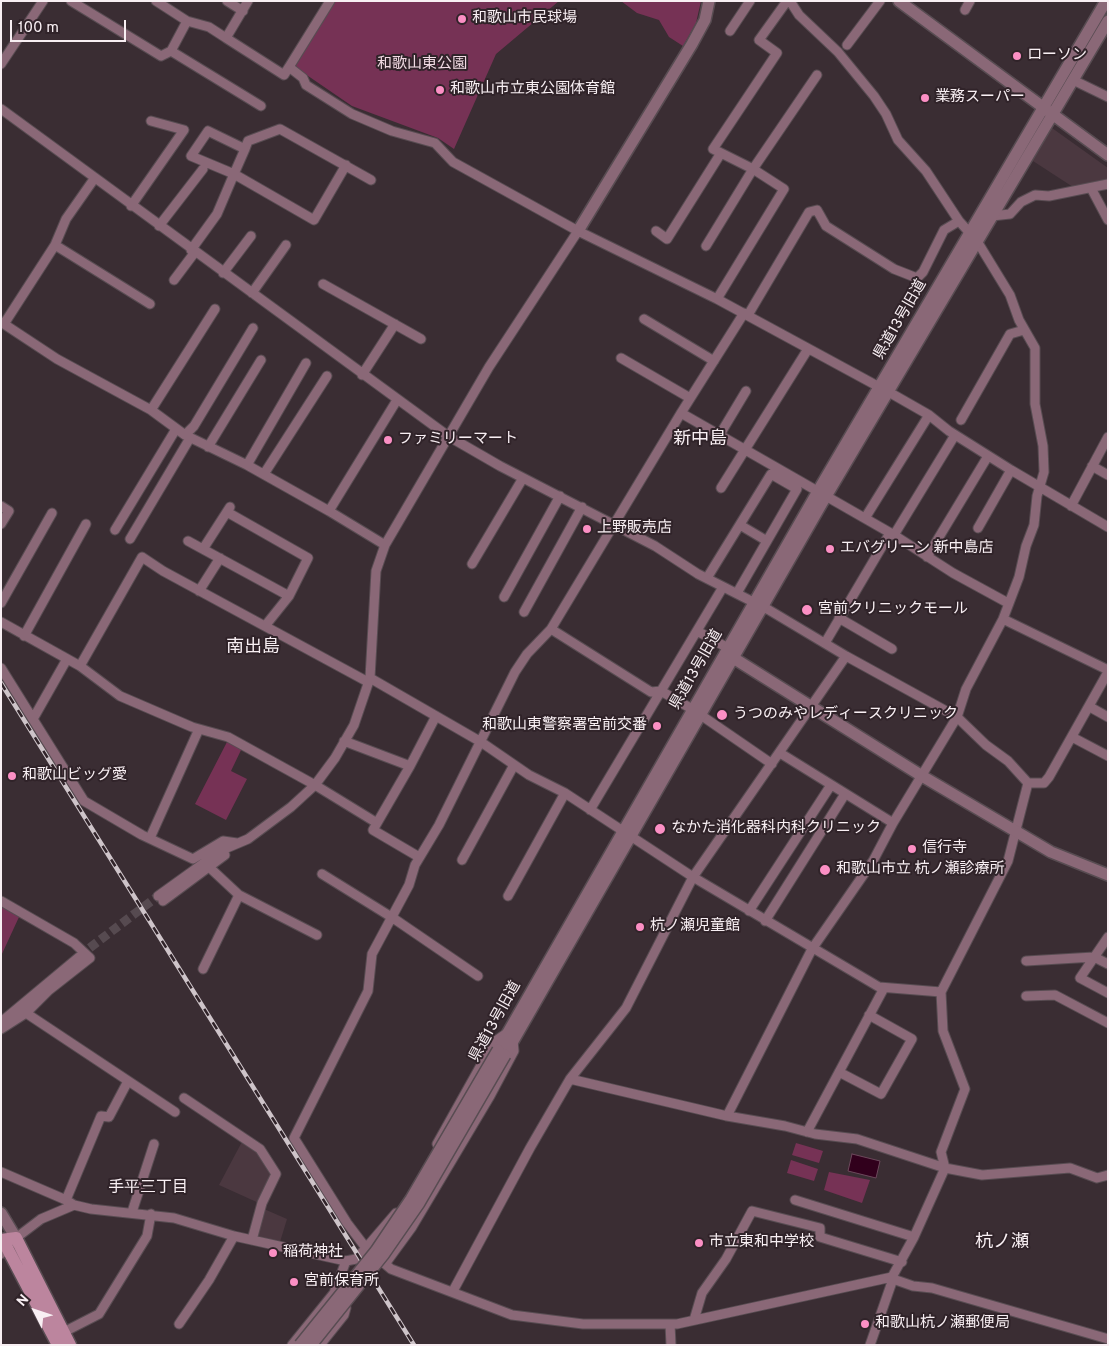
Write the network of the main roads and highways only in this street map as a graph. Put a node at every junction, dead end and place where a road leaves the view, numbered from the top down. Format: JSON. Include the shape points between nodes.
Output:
{"nodes":[{"id":1,"x":5,"y":1243,"type":"edge"},
{"id":2,"x":59,"y":1338,"type":"edge"},
{"id":3,"x":70,"y":1345,"type":"edge"}],
"edges":[{"from":1,"to":2,"type":"main road"},
{"from":2,"to":3,"type":"main road"}]}
